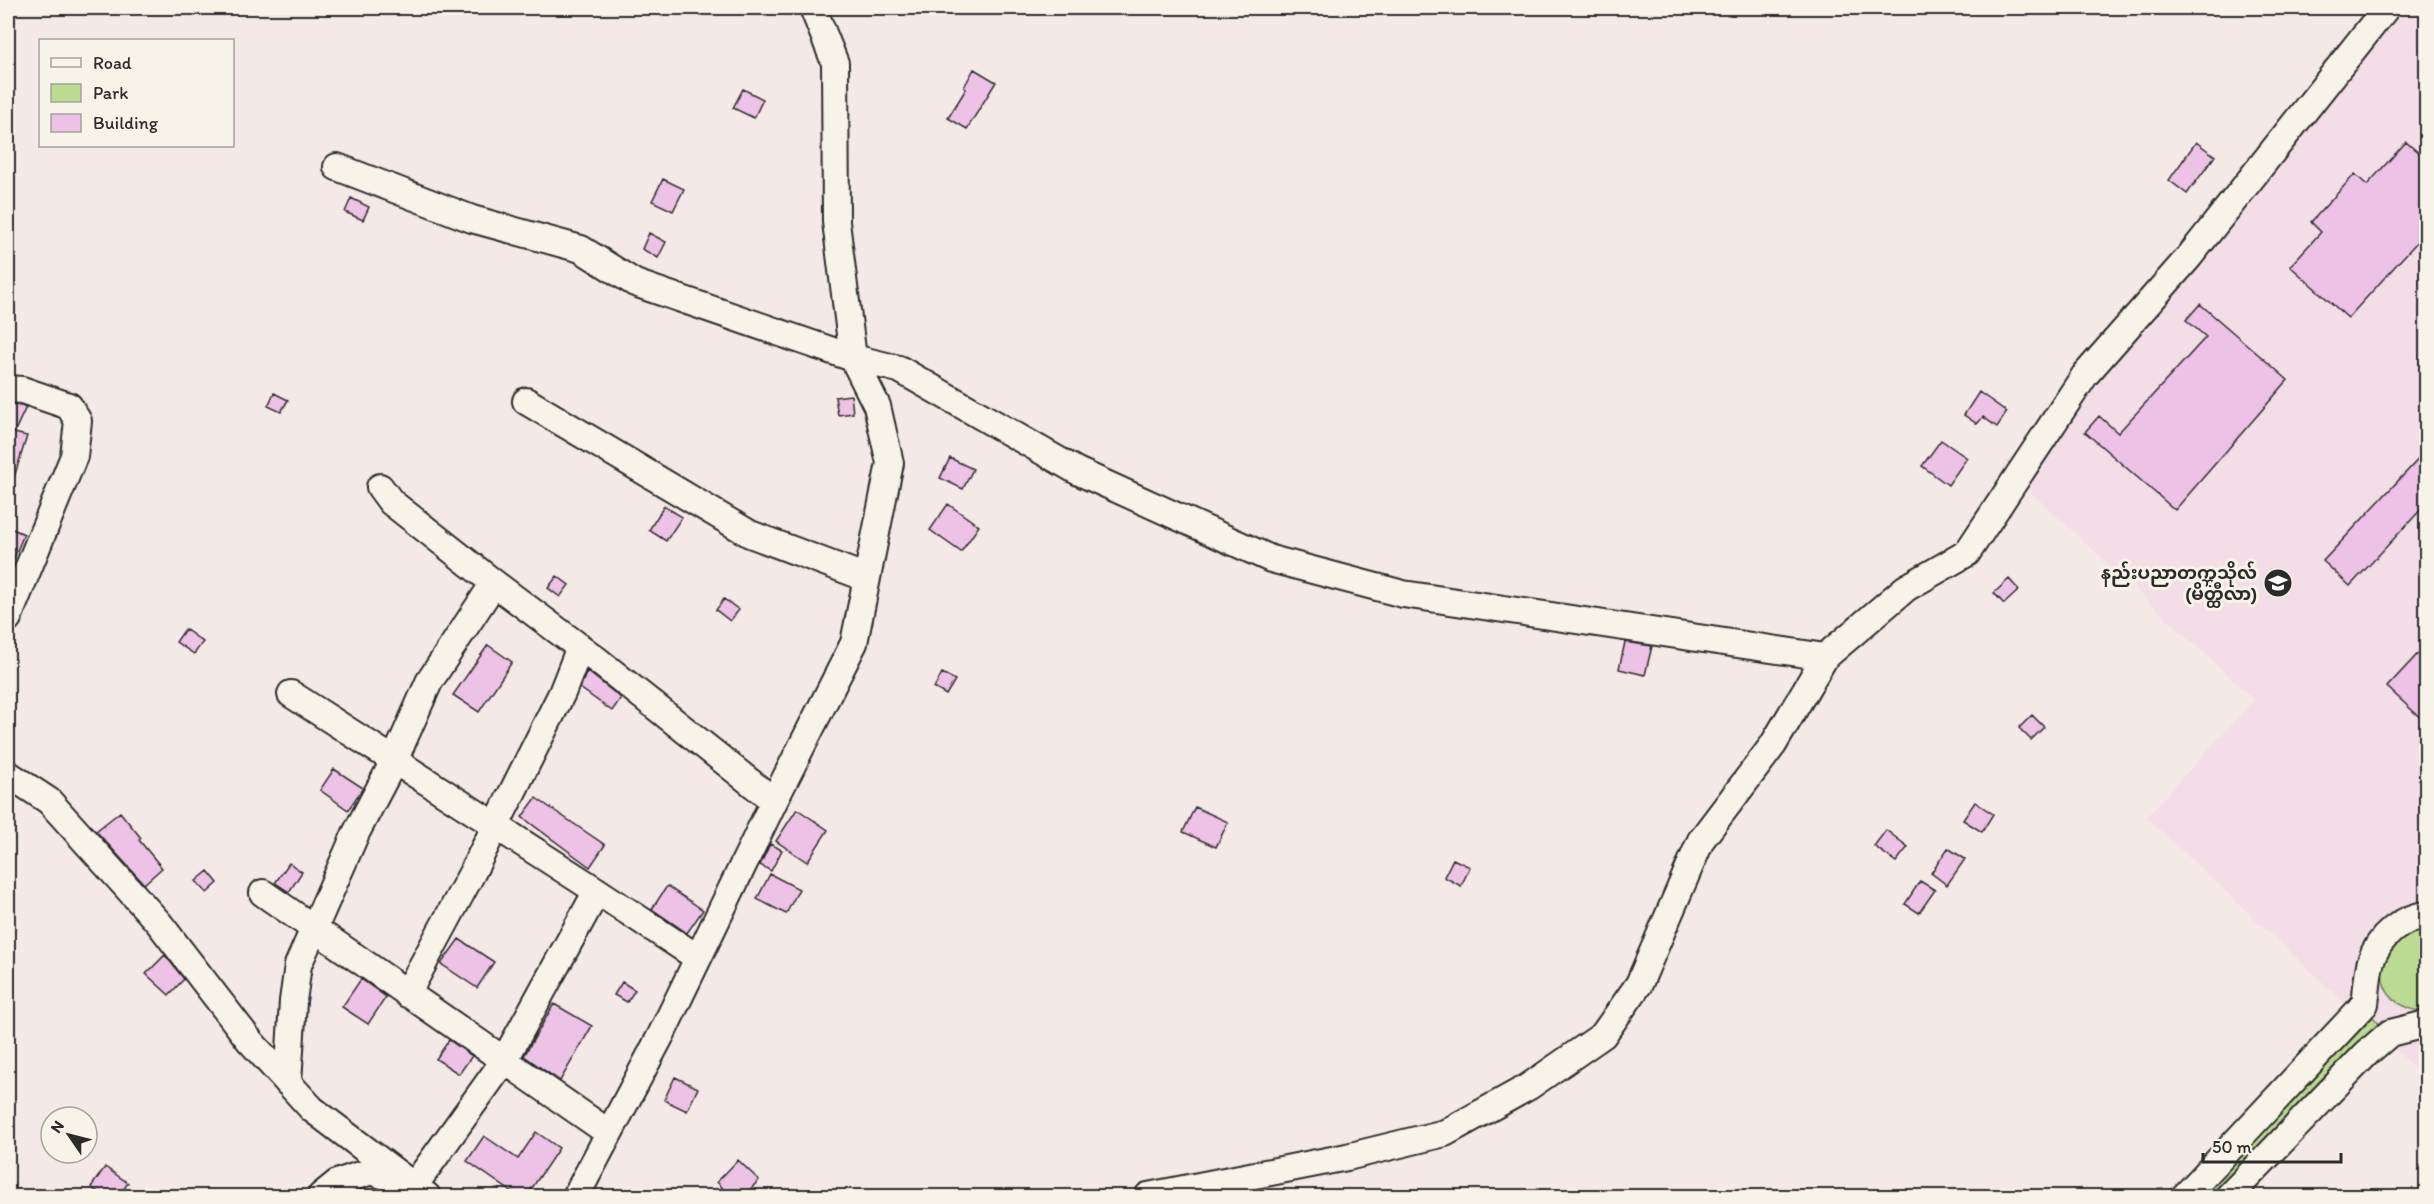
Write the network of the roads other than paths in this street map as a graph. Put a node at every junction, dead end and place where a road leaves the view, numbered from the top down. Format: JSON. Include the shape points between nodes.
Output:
{"nodes":[{"id":1,"x":813,"y":8,"type":"edge"},
{"id":2,"x":2386,"y":8,"type":"edge"},
{"id":3,"x":336,"y":167,"type":"dead end"},
{"id":4,"x":853,"y":358,"type":"junction"},
{"id":5,"x":8,"y":389,"type":"edge"},
{"id":6,"x":526,"y":401,"type":"dead end"},
{"id":7,"x":380,"y":488,"type":"dead end"},
{"id":8,"x":867,"y":578,"type":"junction"},
{"id":9,"x":494,"y":583,"type":"junction"},
{"id":10,"x":8,"y":618,"type":"edge"},
{"id":11,"x":580,"y":647,"type":"junction"},
{"id":12,"x":1825,"y":657,"type":"junction"},
{"id":13,"x":291,"y":694,"type":"dead end"},
{"id":14,"x":394,"y":761,"type":"junction"},
{"id":15,"x":8,"y":774,"type":"edge"},
{"id":16,"x":774,"y":801,"type":"junction"},
{"id":17,"x":494,"y":825,"type":"junction"},
{"id":18,"x":597,"y":891,"type":"junction"},
{"id":19,"x":263,"y":893,"type":"dead end"},
{"id":20,"x":2427,"y":915,"type":"edge"},
{"id":21,"x":314,"y":929,"type":"junction"},
{"id":22,"x":698,"y":958,"type":"junction"},
{"id":23,"x":407,"y":994,"type":"junction"},
{"id":24,"x":2427,"y":1024,"type":"edge"},
{"id":25,"x":504,"y":1061,"type":"junction"},
{"id":26,"x":288,"y":1083,"type":"junction"},
{"id":27,"x":609,"y":1133,"type":"junction"},
{"id":28,"x":421,"y":1191,"type":"edge"},
{"id":29,"x":321,"y":1197,"type":"edge"},
{"id":30,"x":576,"y":1197,"type":"edge"},
{"id":31,"x":1148,"y":1197,"type":"edge"},
{"id":32,"x":2185,"y":1197,"type":"edge"},
{"id":33,"x":2229,"y":1197,"type":"edge"}],
"edges":[{"from":1,"to":4,"type":"street","via":[[835,63],[836,222]]},
{"from":2,"to":12,"type":"street","via":[[2189,256],[2085,375],[1966,553],[1905,588]]},
{"from":3,"to":4,"type":"street","via":[[472,219],[581,249],[635,283]]},
{"from":4,"to":8,"type":"street","via":[[877,406],[890,463]]},
{"from":4,"to":12,"type":"street","via":[[899,369],[1077,471],[1271,560],[1403,594]]},
{"from":5,"to":10,"type":"street","via":[[69,406],[78,421],[74,456]]},
{"from":6,"to":8,"type":"street","via":[[750,534]]},
{"from":7,"to":9,"type":"street","via":[[391,502]]},
{"from":8,"to":16,"type":"street","via":[[854,644]]},
{"from":9,"to":11,"type":"street"},
{"from":9,"to":14,"type":"street","via":[[429,682]]},
{"from":11,"to":16,"type":"street"},
{"from":11,"to":17,"type":"street"},
{"from":12,"to":31,"type":"street","via":[[1773,745],[1701,840],[1639,984],[1603,1035],[1528,1087],[1445,1133]]},
{"from":13,"to":14,"type":"street"},
{"from":14,"to":17,"type":"street"},
{"from":14,"to":21,"type":"street"},
{"from":15,"to":26,"type":"street","via":[[49,801],[159,923],[250,1041]]},
{"from":16,"to":22,"type":"street"},
{"from":17,"to":18,"type":"street"},
{"from":17,"to":23,"type":"street"},
{"from":18,"to":22,"type":"street"},
{"from":18,"to":25,"type":"street"},
{"from":19,"to":21,"type":"street"},
{"from":20,"to":32,"type":"street","via":[[2410,917],[2385,936],[2371,961],[2365,1004]]},
{"from":21,"to":23,"type":"street"},
{"from":21,"to":26,"type":"street","via":[[298,965]]},
{"from":22,"to":27,"type":"street"},
{"from":23,"to":25,"type":"street"},
{"from":24,"to":33,"type":"street","via":[[2390,1033],[2367,1053]]},
{"from":25,"to":27,"type":"street"},
{"from":25,"to":28,"type":"street"},
{"from":26,"to":28,"type":"street","via":[[312,1110]]},
{"from":27,"to":30,"type":"street"},
{"from":28,"to":29,"type":"street","via":[[371,1171],[337,1183]]}]}
